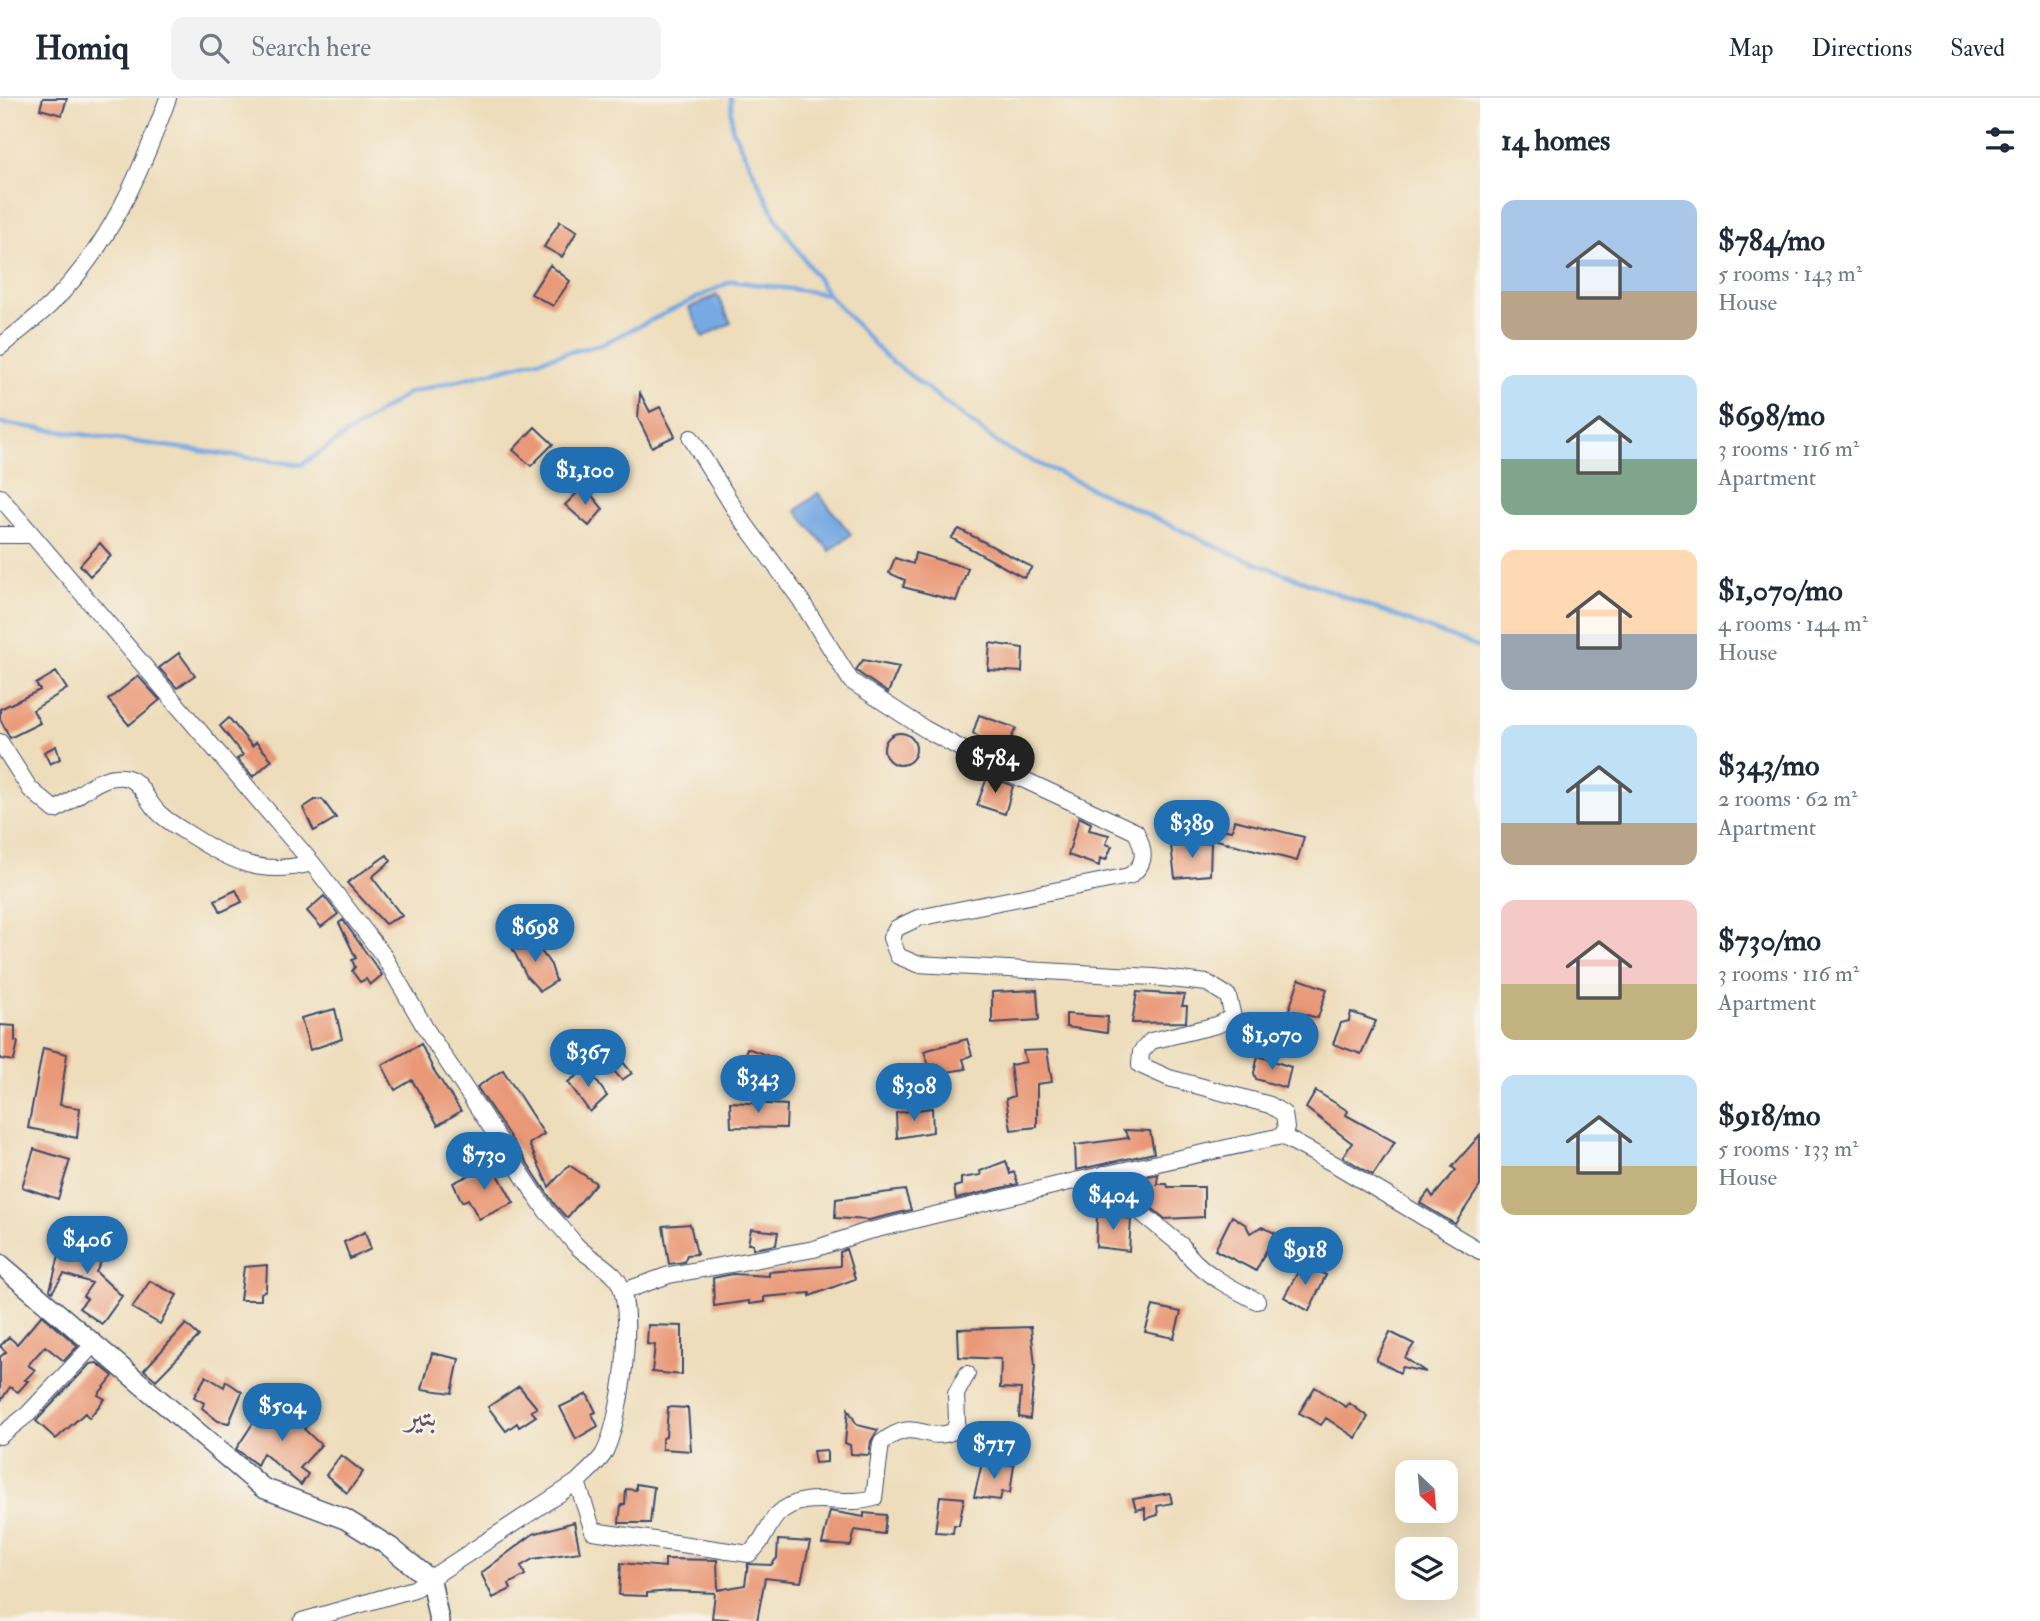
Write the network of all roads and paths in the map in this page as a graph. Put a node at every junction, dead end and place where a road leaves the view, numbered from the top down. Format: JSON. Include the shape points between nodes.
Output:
{"nodes":[{"id":1,"x":168,"y":98,"type":"edge"},
{"id":2,"x":0,"y":347,"type":"edge"},
{"id":3,"x":691,"y":438,"type":"dead end"},
{"id":4,"x":0,"y":497,"type":"edge"},
{"id":5,"x":0,"y":534,"type":"edge"},
{"id":6,"x":30,"y":535,"type":"junction"},
{"id":7,"x":0,"y":742,"type":"edge"},
{"id":8,"x":312,"y":863,"type":"junction"},
{"id":9,"x":1282,"y":1136,"type":"junction"},
{"id":10,"x":1104,"y":1174,"type":"junction"},
{"id":11,"x":1480,"y":1251,"type":"edge"},
{"id":12,"x":0,"y":1264,"type":"edge"},
{"id":13,"x":624,"y":1292,"type":"junction"},
{"id":14,"x":1257,"y":1301,"type":"dead end"},
{"id":15,"x":93,"y":1344,"type":"junction"},
{"id":16,"x":967,"y":1374,"type":"dead end"},
{"id":17,"x":0,"y":1436,"type":"edge"},
{"id":18,"x":577,"y":1482,"type":"junction"},
{"id":19,"x":431,"y":1580,"type":"junction"},
{"id":20,"x":302,"y":1621,"type":"edge"},
{"id":21,"x":439,"y":1621,"type":"edge"}],
"edges":[{"from":1,"to":2,"type":"street","via":[[142,170],[112,222],[50,305]]},
{"from":3,"to":9,"type":"street","via":[[850,681],[984,761],[1136,832],[1144,849],[1144,859],[1129,876],[918,918],[897,928],[891,938],[898,956],[917,964],[1207,983],[1228,996],[1233,1017],[1151,1041],[1141,1052],[1140,1065],[1169,1078],[1270,1105],[1284,1114]]},
{"from":4,"to":6,"type":"street"},
{"from":5,"to":6,"type":"street"},
{"from":6,"to":8,"type":"street"},
{"from":7,"to":8,"type":"street","via":[[30,789],[55,810],[112,776],[125,776],[138,782],[157,811],[229,860],[264,868]]},
{"from":8,"to":13,"type":"street","via":[[383,955],[427,1031],[547,1212],[575,1244],[616,1278]]},
{"from":9,"to":10,"type":"street"},
{"from":9,"to":11,"type":"street"},
{"from":10,"to":13,"type":"street","via":[[865,1232],[814,1250],[669,1275]]},
{"from":10,"to":14,"type":"street","via":[[1123,1198],[1187,1254],[1228,1287]]},
{"from":12,"to":15,"type":"street"},
{"from":13,"to":18,"type":"street","via":[[621,1395],[603,1454]]},
{"from":15,"to":17,"type":"street","via":[[52,1391]]},
{"from":15,"to":19,"type":"street","via":[[263,1488],[345,1520],[390,1546]]},
{"from":16,"to":18,"type":"street","via":[[956,1394],[954,1431],[942,1437],[898,1430],[881,1443],[874,1498],[861,1502],[809,1499],[792,1505],[776,1515],[764,1539],[749,1554],[593,1531]]},
{"from":18,"to":19,"type":"street"},
{"from":19,"to":20,"type":"street","via":[[404,1593]]},
{"from":19,"to":21,"type":"street"}]}
